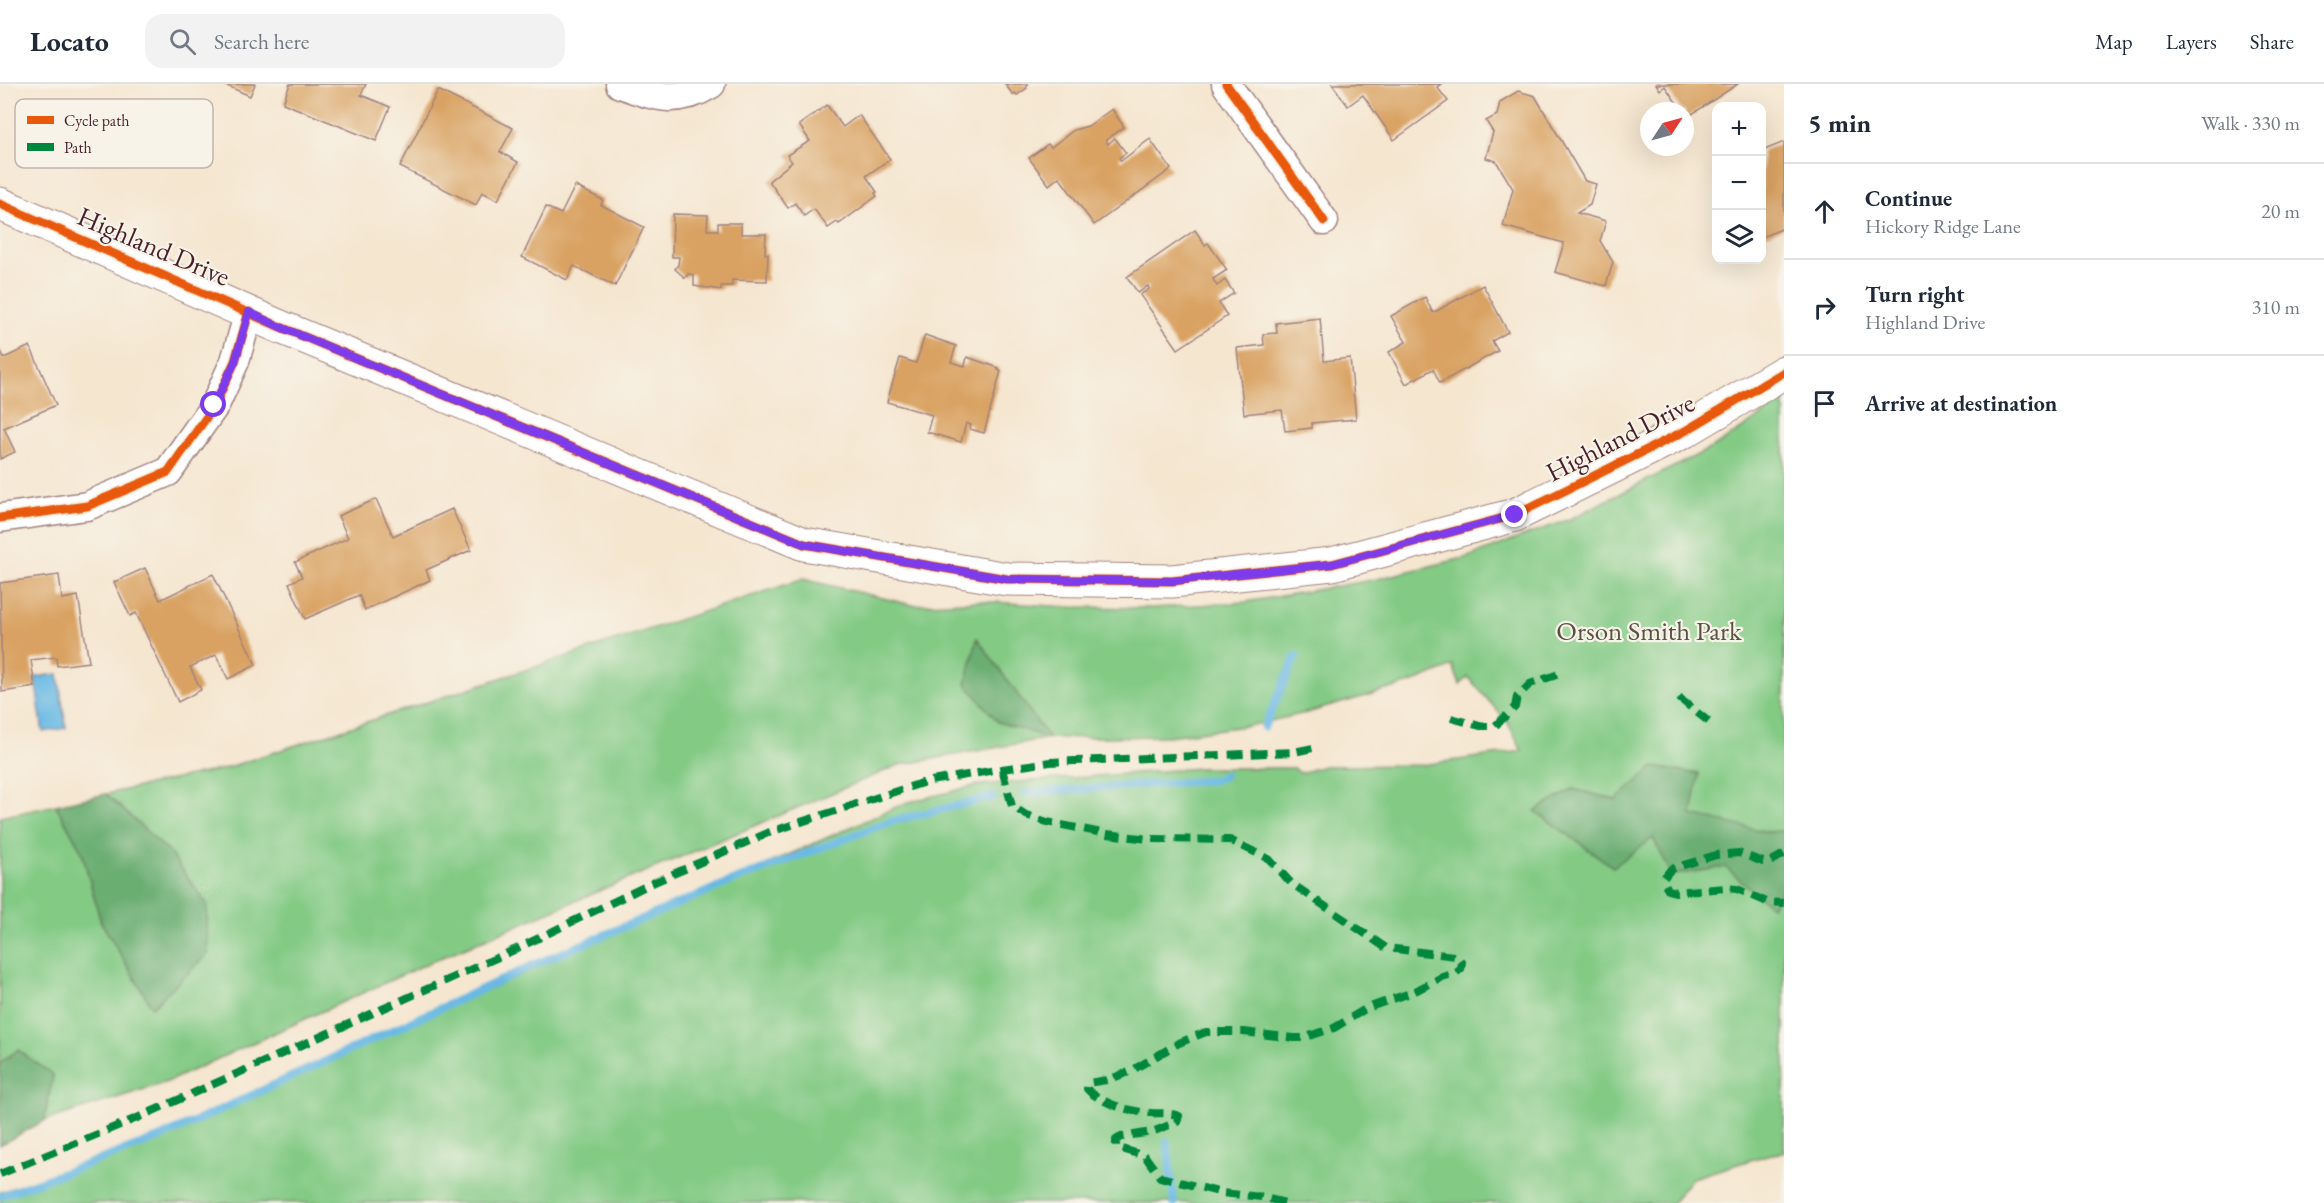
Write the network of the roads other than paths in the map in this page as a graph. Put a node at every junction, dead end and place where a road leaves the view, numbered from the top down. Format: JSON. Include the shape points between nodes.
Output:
{"nodes":[{"id":1,"x":620,"y":84,"type":"edge"},
{"id":2,"x":711,"y":84,"type":"edge"},
{"id":3,"x":1226,"y":84,"type":"edge"},
{"id":4,"x":0,"y":204,"type":"edge"},
{"id":5,"x":1324,"y":220,"type":"dead end"},
{"id":6,"x":249,"y":312,"type":"junction"},
{"id":7,"x":1784,"y":372,"type":"edge"},
{"id":8,"x":0,"y":518,"type":"edge"}],
"edges":[{"from":1,"to":2,"type":"street","via":[[678,98]]},
{"from":3,"to":5,"type":"street"},
{"from":4,"to":6,"type":"street","name":"Highland Drive"},
{"from":6,"to":7,"type":"street","name":"Highland Drive","via":[[804,544],[1007,579],[1172,581],[1332,564],[1355,558],[1515,515],[1685,431]]},
{"from":6,"to":8,"type":"street","via":[[235,362],[214,405],[168,472],[87,506]]}]}
